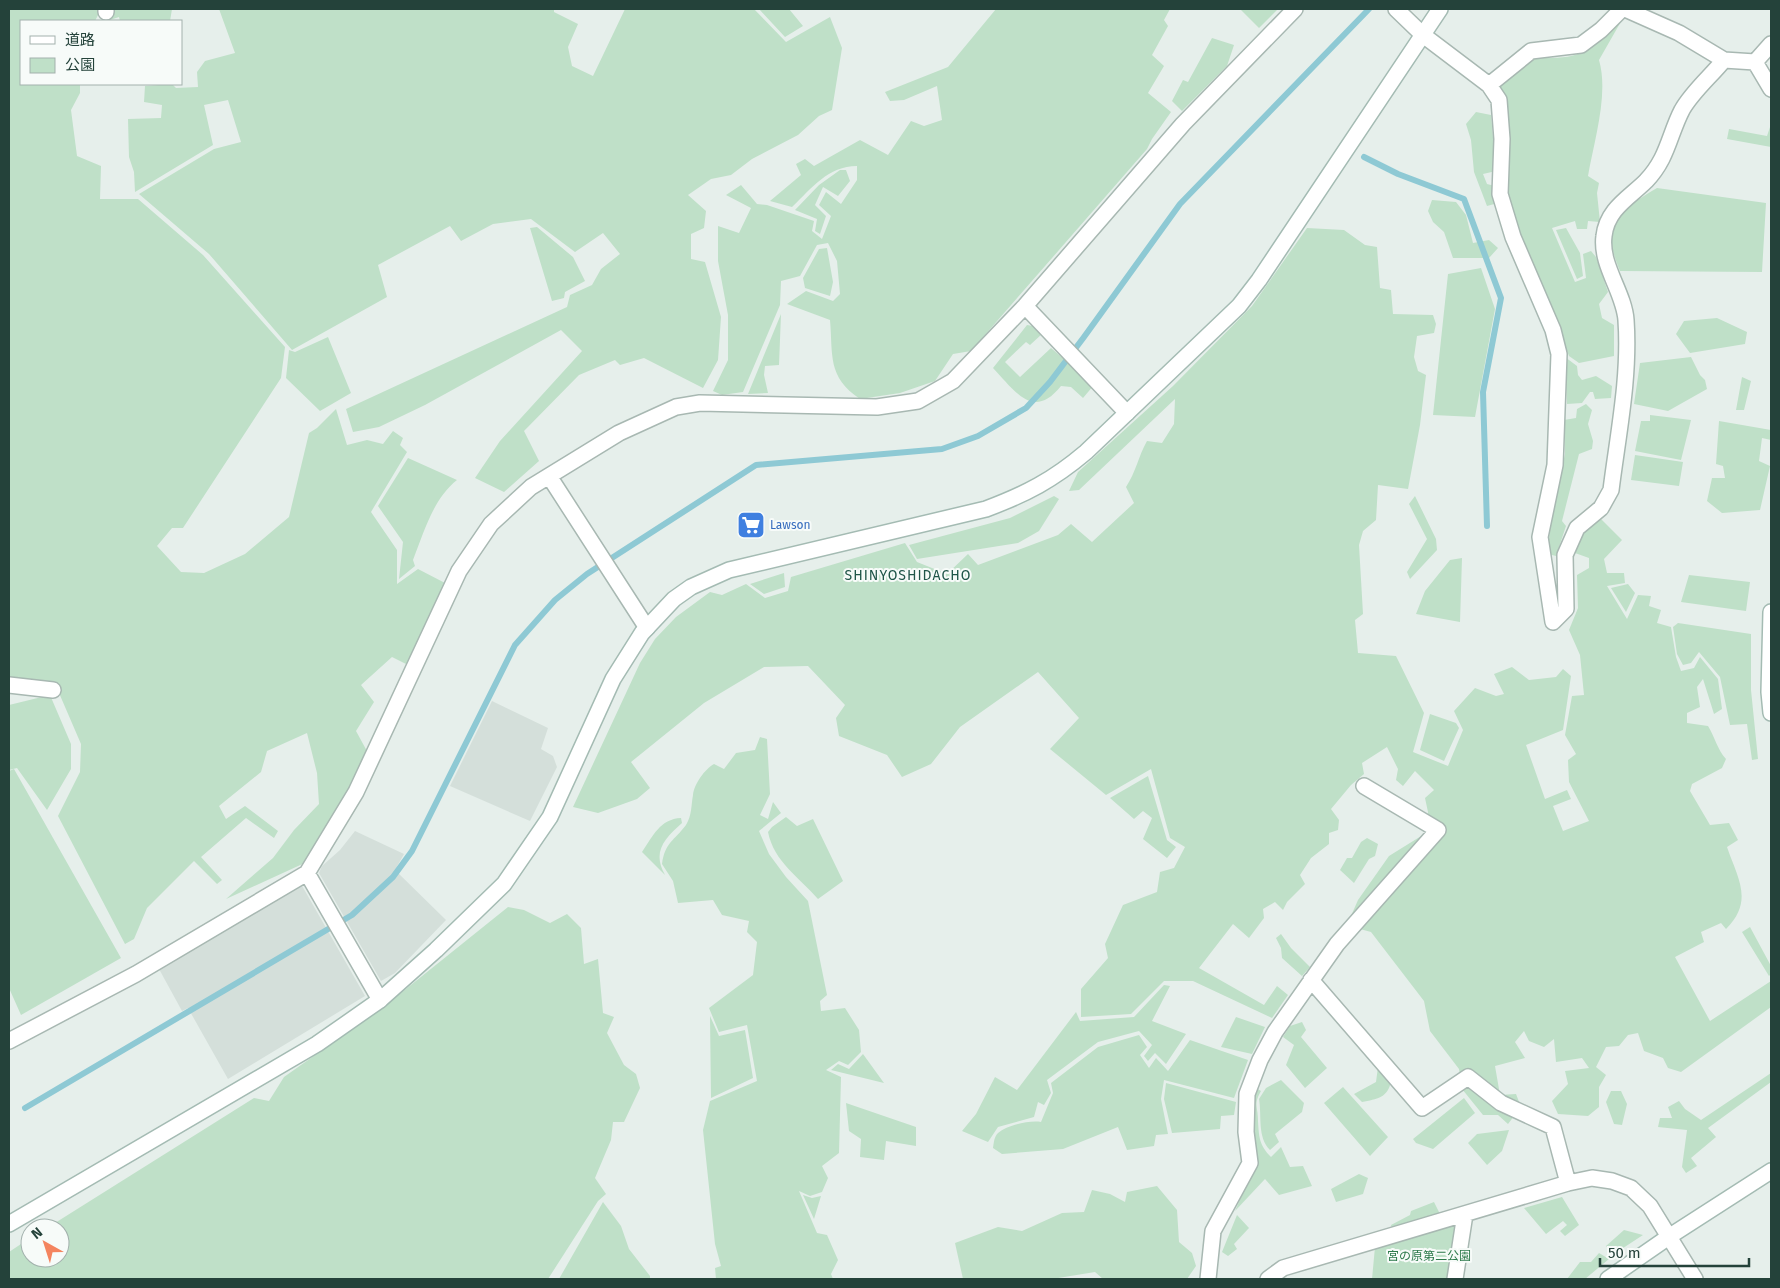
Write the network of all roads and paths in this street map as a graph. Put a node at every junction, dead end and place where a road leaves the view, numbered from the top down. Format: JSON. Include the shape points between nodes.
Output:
{"nodes":[{"id":1,"x":1295,"y":9,"type":"edge"},
{"id":2,"x":1396,"y":9,"type":"edge"},
{"id":3,"x":1440,"y":9,"type":"edge"},
{"id":4,"x":1623,"y":9,"type":"edge"},
{"id":5,"x":1423,"y":35,"type":"junction"},
{"id":6,"x":1771,"y":44,"type":"edge"},
{"id":7,"x":1724,"y":60,"type":"junction"},
{"id":8,"x":1755,"y":62,"type":"junction"},
{"id":9,"x":1489,"y":85,"type":"junction"},
{"id":10,"x":1771,"y":89,"type":"edge"},
{"id":11,"x":1025,"y":306,"type":"junction"},
{"id":12,"x":1127,"y":413,"type":"junction"},
{"id":13,"x":549,"y":476,"type":"junction"},
{"id":14,"x":1771,"y":620,"type":"edge"},
{"id":15,"x":646,"y":628,"type":"junction"},
{"id":16,"x":9,"y":685,"type":"edge"},
{"id":17,"x":53,"y":690,"type":"dead end"},
{"id":18,"x":1771,"y":713,"type":"edge"},
{"id":19,"x":1364,"y":786,"type":"dead end"},
{"id":20,"x":307,"y":872,"type":"junction"},
{"id":21,"x":1311,"y":980,"type":"junction"},
{"id":22,"x":380,"y":1000,"type":"junction"},
{"id":23,"x":9,"y":1041,"type":"edge"},
{"id":24,"x":1771,"y":1171,"type":"edge"},
{"id":25,"x":1568,"y":1183,"type":"junction"},
{"id":26,"x":1465,"y":1214,"type":"junction"},
{"id":27,"x":9,"y":1224,"type":"edge"},
{"id":28,"x":1670,"y":1236,"type":"junction"},
{"id":29,"x":1208,"y":1279,"type":"edge"},
{"id":30,"x":1268,"y":1279,"type":"edge"},
{"id":31,"x":1455,"y":1279,"type":"edge"},
{"id":32,"x":1608,"y":1279,"type":"edge"},
{"id":33,"x":1696,"y":1279,"type":"edge"}],
"edges":[{"from":1,"to":11,"type":"street","via":[[1183,124]]},
{"from":2,"to":5,"type":"street"},
{"from":3,"to":5,"type":"street"},
{"from":4,"to":7,"type":"street","via":[[1679,34]]},
{"from":4,"to":9,"type":"street","via":[[1581,46],[1531,51]]},
{"from":5,"to":9,"type":"street"},
{"from":5,"to":12,"type":"street","via":[[1244,300]]},
{"from":6,"to":8,"type":"street"},
{"from":7,"to":8,"type":"street"},
{"from":7,"to":9,"type":"street","via":[[1682,110],[1669,146],[1656,169],[1608,218],[1603,237],[1607,260],[1626,317],[1627,359],[1611,490],[1601,508],[1577,528],[1565,555],[1566,609],[1553,622],[1540,537],[1555,465],[1559,354],[1553,330],[1513,238],[1500,194],[1502,139],[1499,100]]},
{"from":8,"to":10,"type":"street"},
{"from":11,"to":12,"type":"street"},
{"from":11,"to":13,"type":"street","via":[[954,381],[918,401],[877,407],[700,403],[676,407],[619,433]]},
{"from":12,"to":15,"type":"street","via":[[1063,472],[1026,494],[986,509],[729,570],[691,587],[674,599]]},
{"from":13,"to":15,"type":"street"},
{"from":13,"to":20,"type":"street","via":[[531,487],[491,524],[459,572],[356,792]]},
{"from":14,"to":18,"type":"street"},
{"from":15,"to":22,"type":"street","via":[[613,679],[550,817],[504,884]]},
{"from":16,"to":17,"type":"street"},
{"from":19,"to":21,"type":"street","via":[[1438,830],[1337,944]]},
{"from":20,"to":22,"type":"street"},
{"from":20,"to":23,"type":"street","via":[[136,974]]},
{"from":21,"to":25,"type":"street","via":[[1422,1108],[1468,1077],[1501,1102],[1553,1127]]},
{"from":21,"to":29,"type":"street","via":[[1274,1032],[1247,1094],[1246,1132],[1250,1163],[1213,1232]]},
{"from":22,"to":27,"type":"street","via":[[317,1044]]},
{"from":24,"to":28,"type":"street"},
{"from":25,"to":26,"type":"street"},
{"from":25,"to":28,"type":"street","via":[[1592,1178],[1631,1188],[1650,1206]]},
{"from":26,"to":30,"type":"street","via":[[1284,1268]]},
{"from":26,"to":31,"type":"street"},
{"from":28,"to":32,"type":"street"},
{"from":28,"to":33,"type":"street"}]}
